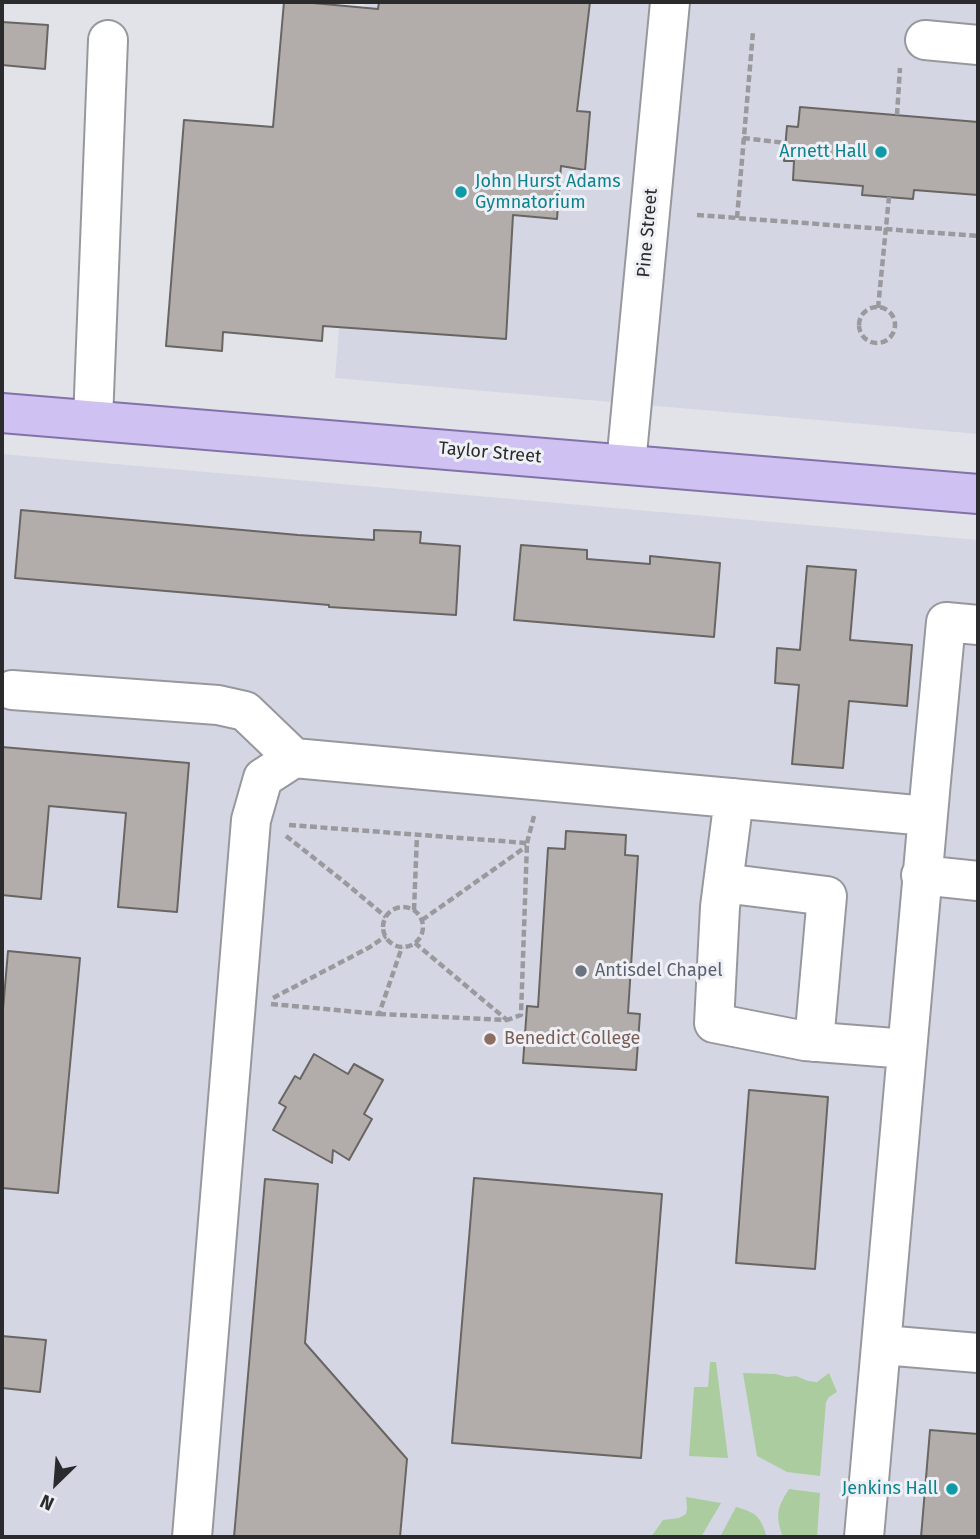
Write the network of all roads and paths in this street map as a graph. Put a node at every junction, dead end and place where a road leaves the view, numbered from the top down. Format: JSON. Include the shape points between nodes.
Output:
{"nodes":[{"id":1,"x":670,"y":2,"type":"edge"},
{"id":2,"x":753,"y":32,"type":"dead end"},
{"id":3,"x":108,"y":40,"type":"dead end"},
{"id":4,"x":978,"y":45,"type":"edge"},
{"id":5,"x":913,"y":52,"type":"joint"},
{"id":6,"x":897,"y":115,"type":"dead end"},
{"id":7,"x":743,"y":138,"type":"junction"},
{"id":8,"x":786,"y":143,"type":"dead end"},
{"id":9,"x":890,"y":197,"type":"dead end"},
{"id":10,"x":697,"y":215,"type":"dead end"},
{"id":11,"x":737,"y":218,"type":"junction"},
{"id":12,"x":886,"y":228,"type":"junction"},
{"id":13,"x":978,"y":236,"type":"edge"},
{"id":14,"x":878,"y":308,"type":"junction"},
{"id":15,"x":2,"y":413,"type":"edge"},
{"id":16,"x":93,"y":420,"type":"junction"},
{"id":17,"x":626,"y":464,"type":"junction"},
{"id":18,"x":978,"y":494,"type":"edge"},
{"id":19,"x":978,"y":625,"type":"edge"},
{"id":20,"x":12,"y":690,"type":"dead end"},
{"id":21,"x":294,"y":758,"type":"junction"},
{"id":22,"x":734,"y":798,"type":"junction"},
{"id":23,"x":927,"y":816,"type":"junction"},
{"id":24,"x":418,"y":835,"type":"junction"},
{"id":25,"x":527,"y":846,"type":"junction"},
{"id":26,"x":921,"y":875,"type":"junction"},
{"id":27,"x":978,"y":881,"type":"edge"},
{"id":28,"x":723,"y":883,"type":"junction"},
{"id":29,"x":414,"y":910,"type":"junction"},
{"id":30,"x":386,"y":917,"type":"junction"},
{"id":31,"x":422,"y":920,"type":"junction"},
{"id":32,"x":386,"y":936,"type":"junction"},
{"id":33,"x":415,"y":943,"type":"junction"},
{"id":34,"x":402,"y":947,"type":"junction"},
{"id":35,"x":379,"y":1014,"type":"junction"},
{"id":36,"x":507,"y":1020,"type":"junction"},
{"id":37,"x":814,"y":1042,"type":"junction"},
{"id":38,"x":907,"y":1049,"type":"junction"},
{"id":39,"x":883,"y":1345,"type":"junction"},
{"id":40,"x":978,"y":1353,"type":"edge"},
{"id":41,"x":192,"y":1537,"type":"edge"},
{"id":42,"x":864,"y":1537,"type":"edge"}],
"edges":[{"from":1,"to":17,"type":"street","name":"Pine Street"},
{"from":2,"to":7,"type":"path"},
{"from":3,"to":16,"type":"street"},
{"from":4,"to":5,"type":"street"},
{"from":5,"to":6,"type":"path"},
{"from":7,"to":8,"type":"path"},
{"from":7,"to":11,"type":"path"},
{"from":9,"to":12,"type":"path"},
{"from":10,"to":11,"type":"path"},
{"from":11,"to":12,"type":"path"},
{"from":12,"to":13,"type":"path"},
{"from":12,"to":14,"type":"path"},
{"from":14,"to":14,"type":"path","via":[[867,311],[860,320],[864,337],[874,343],[886,341],[895,327],[889,311]]},
{"from":15,"to":16,"type":"main road","name":"Taylor Street"},
{"from":16,"to":17,"type":"main road","name":"Taylor Street"},
{"from":17,"to":18,"type":"main road","name":"Taylor Street"},
{"from":19,"to":23,"type":"street","via":[[946,622]]},
{"from":20,"to":21,"type":"street","via":[[245,710]]},
{"from":21,"to":22,"type":"street"},
{"from":21,"to":41,"type":"street","via":[[263,778],[251,820]]},
{"from":22,"to":23,"type":"street"},
{"from":22,"to":28,"type":"street"},
{"from":23,"to":26,"type":"street"},
{"from":24,"to":25,"type":"path"},
{"from":24,"to":29,"type":"path"},
{"from":24,"to":30,"type":"path","via":[[278,827]]},
{"from":25,"to":31,"type":"path"},
{"from":25,"to":36,"type":"path","via":[[521,1015]]},
{"from":26,"to":27,"type":"street"},
{"from":26,"to":38,"type":"street"},
{"from":28,"to":37,"type":"street","via":[[713,1023]]},
{"from":28,"to":37,"type":"street","via":[[827,896]]},
{"from":29,"to":30,"type":"path","via":[[401,907]]},
{"from":29,"to":31,"type":"path"},
{"from":30,"to":32,"type":"path"},
{"from":31,"to":33,"type":"path","via":[[422,933]]},
{"from":32,"to":34,"type":"path"},
{"from":32,"to":35,"type":"path","via":[[263,1003]]},
{"from":33,"to":34,"type":"path"},
{"from":33,"to":36,"type":"path"},
{"from":34,"to":35,"type":"path"},
{"from":35,"to":36,"type":"path"},
{"from":37,"to":38,"type":"street"},
{"from":38,"to":39,"type":"street"},
{"from":39,"to":40,"type":"street"},
{"from":39,"to":42,"type":"street"}]}
